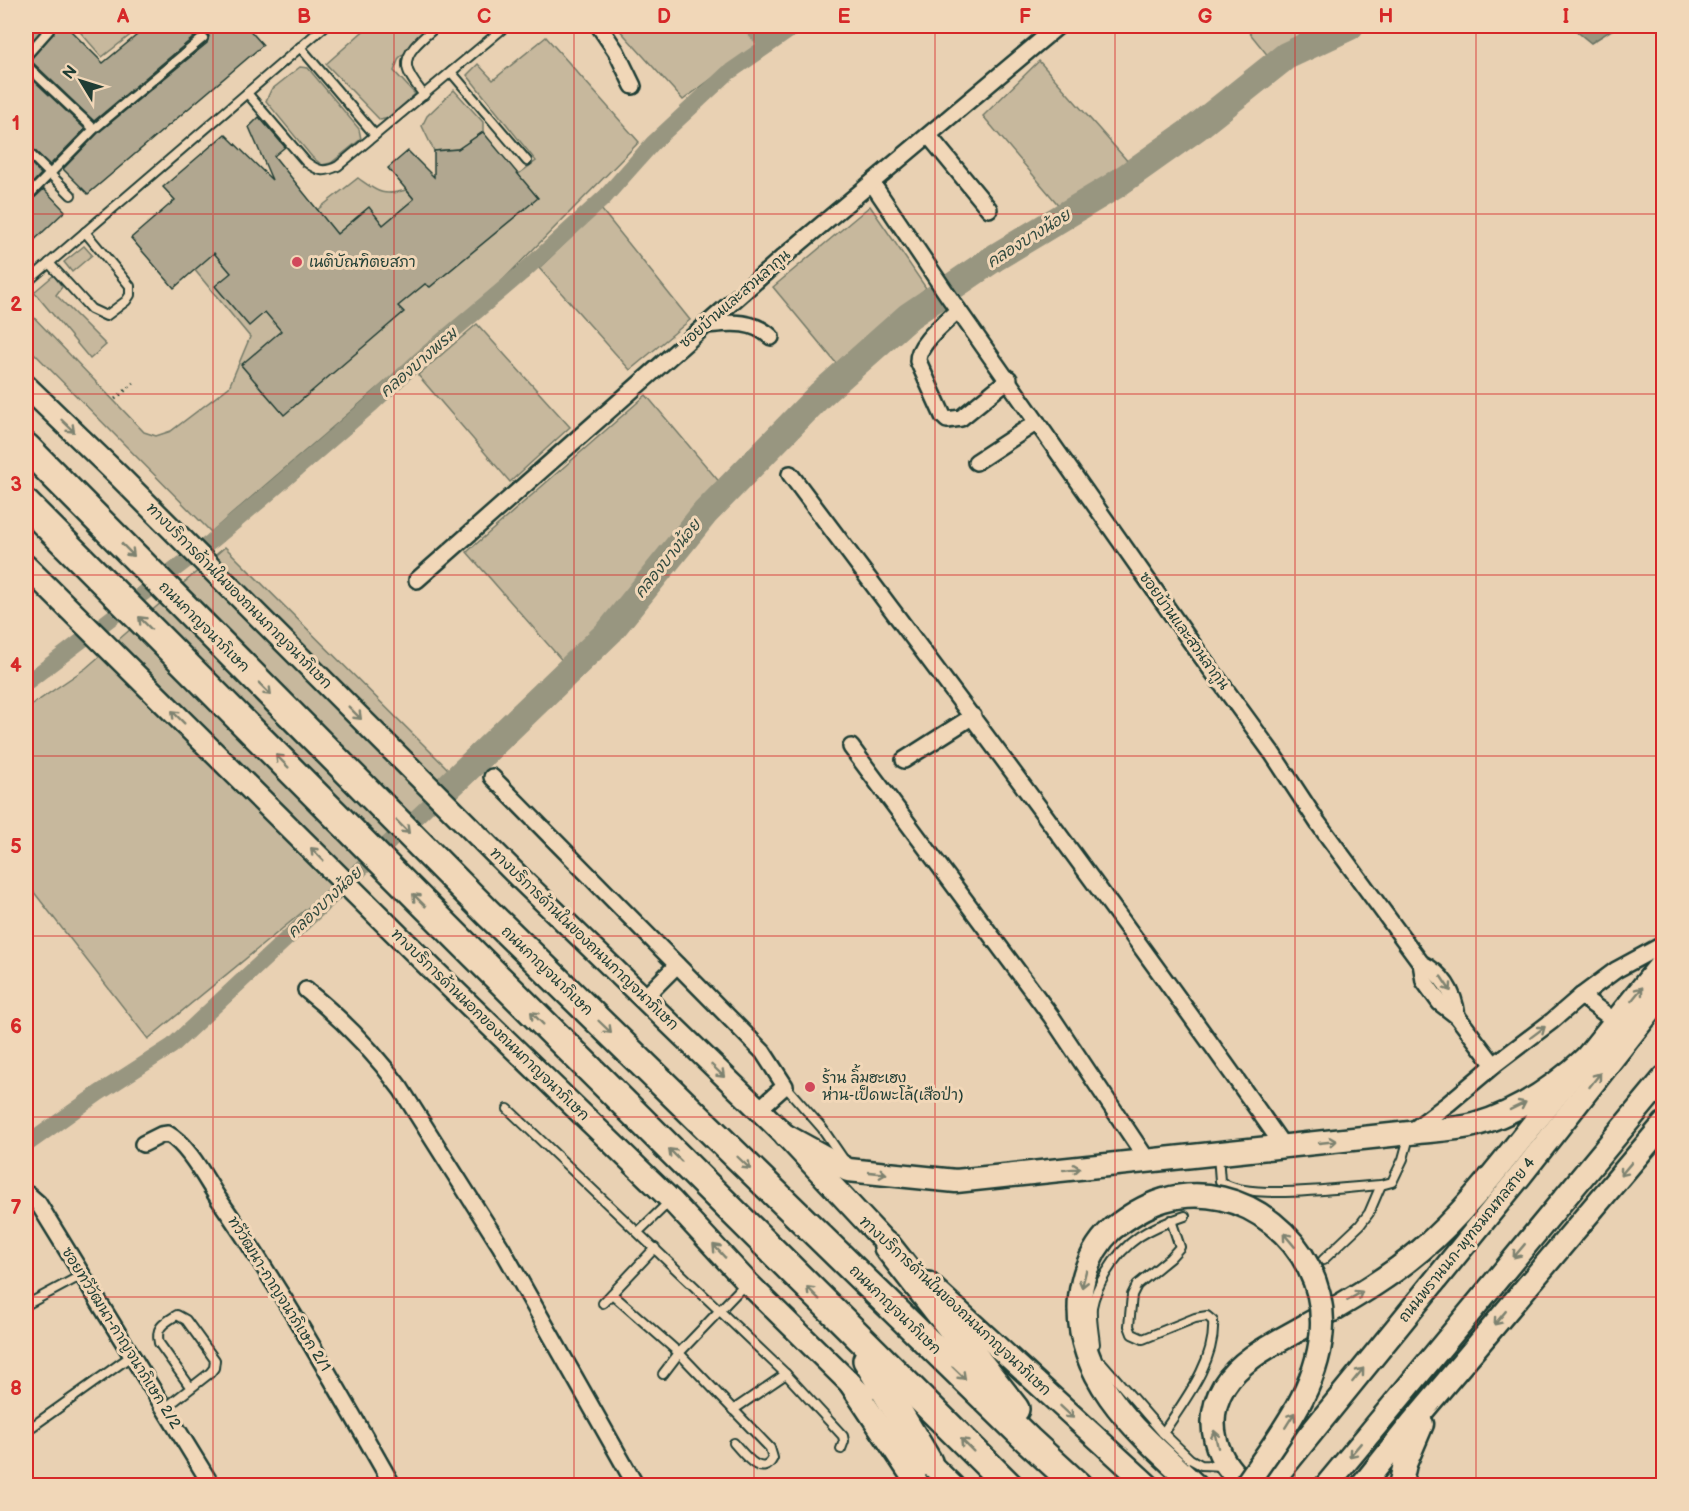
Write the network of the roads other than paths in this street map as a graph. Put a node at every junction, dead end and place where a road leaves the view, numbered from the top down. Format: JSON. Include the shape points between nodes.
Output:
{"nodes":[{"id":1,"x":325,"y":26,"type":"edge"},
{"id":2,"x":437,"y":26,"type":"edge"},
{"id":3,"x":506,"y":26,"type":"edge"},
{"id":4,"x":598,"y":26,"type":"edge"},
{"id":5,"x":1058,"y":26,"type":"edge"},
{"id":6,"x":49,"y":30,"type":"dead end"},
{"id":7,"x":203,"y":38,"type":"dead end"},
{"id":8,"x":300,"y":47,"type":"junction"},
{"id":9,"x":26,"y":56,"type":"edge"},
{"id":10,"x":26,"y":65,"type":"edge"},
{"id":11,"x":452,"y":72,"type":"junction"},
{"id":12,"x":633,"y":86,"type":"dead end"},
{"id":13,"x":247,"y":93,"type":"junction"},
{"id":14,"x":424,"y":95,"type":"junction"},
{"id":15,"x":94,"y":129,"type":"junction"},
{"id":16,"x":375,"y":135,"type":"junction"},
{"id":17,"x":929,"y":135,"type":"junction"},
{"id":18,"x":26,"y":150,"type":"edge"},
{"id":19,"x":527,"y":161,"type":"dead end"},
{"id":20,"x":51,"y":175,"type":"junction"},
{"id":21,"x":872,"y":183,"type":"junction"},
{"id":22,"x":71,"y":195,"type":"dead end"},
{"id":23,"x":26,"y":198,"type":"edge"},
{"id":24,"x":989,"y":209,"type":"dead end"},
{"id":25,"x":85,"y":232,"type":"junction"},
{"id":26,"x":49,"y":262,"type":"junction"},
{"id":27,"x":26,"y":283,"type":"edge"},
{"id":28,"x":958,"y":310,"type":"junction"},
{"id":29,"x":705,"y":325,"type":"junction"},
{"id":30,"x":771,"y":337,"type":"dead end"},
{"id":31,"x":1009,"y":379,"type":"junction"},
{"id":32,"x":26,"y":386,"type":"edge"},
{"id":33,"x":1037,"y":422,"type":"junction"},
{"id":34,"x":26,"y":447,"type":"edge"},
{"id":35,"x":976,"y":462,"type":"dead end"},
{"id":36,"x":790,"y":474,"type":"dead end"},
{"id":37,"x":26,"y":504,"type":"edge"},
{"id":38,"x":26,"y":566,"type":"edge"},
{"id":39,"x":417,"y":580,"type":"dead end"},
{"id":40,"x":973,"y":716,"type":"junction"},
{"id":41,"x":851,"y":747,"type":"dead end"},
{"id":42,"x":904,"y":759,"type":"dead end"},
{"id":43,"x":492,"y":777,"type":"dead end"},
{"id":44,"x":1664,"y":944,"type":"edge"},
{"id":45,"x":1664,"y":961,"type":"edge"},
{"id":46,"x":677,"y":965,"type":"junction"},
{"id":47,"x":306,"y":990,"type":"dead end"},
{"id":48,"x":1664,"y":993,"type":"edge"},
{"id":49,"x":1581,"y":996,"type":"junction"},
{"id":50,"x":644,"y":998,"type":"junction"},
{"id":51,"x":1615,"y":1021,"type":"junction"},
{"id":52,"x":1588,"y":1056,"type":"junction"},
{"id":53,"x":1494,"y":1065,"type":"junction"},
{"id":54,"x":1664,"y":1078,"type":"edge"},
{"id":55,"x":785,"y":1086,"type":"junction"},
{"id":56,"x":508,"y":1109,"type":"dead end"},
{"id":57,"x":758,"y":1110,"type":"junction"},
{"id":58,"x":1664,"y":1124,"type":"edge"},
{"id":59,"x":1410,"y":1133,"type":"junction"},
{"id":60,"x":786,"y":1136,"type":"junction"},
{"id":61,"x":143,"y":1144,"type":"dead end"},
{"id":62,"x":1284,"y":1147,"type":"junction"},
{"id":63,"x":1218,"y":1154,"type":"junction"},
{"id":64,"x":1148,"y":1161,"type":"junction"},
{"id":65,"x":849,"y":1170,"type":"junction"},
{"id":66,"x":1381,"y":1185,"type":"junction"},
{"id":67,"x":26,"y":1194,"type":"edge"},
{"id":68,"x":671,"y":1200,"type":"junction"},
{"id":69,"x":1185,"y":1216,"type":"dead end"},
{"id":70,"x":1171,"y":1220,"type":"junction"},
{"id":71,"x":638,"y":1232,"type":"junction"},
{"id":72,"x":888,"y":1247,"type":"junction"},
{"id":73,"x":655,"y":1248,"type":"junction"},
{"id":74,"x":1323,"y":1260,"type":"dead end"},
{"id":75,"x":82,"y":1275,"type":"junction"},
{"id":76,"x":747,"y":1282,"type":"junction"},
{"id":77,"x":612,"y":1294,"type":"junction"},
{"id":78,"x":603,"y":1303,"type":"dead end"},
{"id":79,"x":26,"y":1305,"type":"edge"},
{"id":80,"x":720,"y":1310,"type":"junction"},
{"id":81,"x":846,"y":1326,"type":"junction"},
{"id":82,"x":679,"y":1353,"type":"junction"},
{"id":83,"x":131,"y":1356,"type":"junction"},
{"id":84,"x":663,"y":1374,"type":"dead end"},
{"id":85,"x":786,"y":1374,"type":"junction"},
{"id":86,"x":851,"y":1384,"type":"joint"},
{"id":87,"x":1443,"y":1386,"type":"junction"},
{"id":88,"x":191,"y":1388,"type":"junction"},
{"id":89,"x":164,"y":1409,"type":"junction"},
{"id":90,"x":733,"y":1410,"type":"junction"},
{"id":91,"x":26,"y":1431,"type":"edge"},
{"id":92,"x":1163,"y":1433,"type":"junction"},
{"id":93,"x":1028,"y":1440,"type":"junction"},
{"id":94,"x":734,"y":1443,"type":"dead end"},
{"id":95,"x":841,"y":1449,"type":"dead end"},
{"id":96,"x":1228,"y":1467,"type":"junction"},
{"id":97,"x":923,"y":1474,"type":"edge"},
{"id":98,"x":212,"y":1485,"type":"edge"},
{"id":99,"x":393,"y":1485,"type":"edge"},
{"id":100,"x":636,"y":1485,"type":"edge"},
{"id":101,"x":953,"y":1485,"type":"edge"},
{"id":102,"x":1009,"y":1485,"type":"edge"},
{"id":103,"x":1078,"y":1485,"type":"edge"},
{"id":104,"x":1149,"y":1485,"type":"edge"},
{"id":105,"x":1196,"y":1485,"type":"edge"},
{"id":106,"x":1246,"y":1485,"type":"edge"},
{"id":107,"x":1268,"y":1485,"type":"edge"},
{"id":108,"x":1326,"y":1485,"type":"edge"},
{"id":109,"x":1362,"y":1485,"type":"edge"},
{"id":110,"x":1400,"y":1485,"type":"edge"}],
"edges":[{"from":1,"to":8,"type":"lane"},
{"from":2,"to":14,"type":"lane","via":[[415,47],[406,65]]},
{"from":3,"to":11,"type":"lane"},
{"from":4,"to":12,"type":"street"},
{"from":5,"to":17,"type":"street","name":"ซอยบ้านและสวนลากูน"},
{"from":6,"to":9,"type":"lane"},
{"from":7,"to":15,"type":"lane"},
{"from":8,"to":13,"type":"lane"},
{"from":8,"to":16,"type":"lane"},
{"from":10,"to":15,"type":"lane"},
{"from":11,"to":14,"type":"lane"},
{"from":11,"to":19,"type":"lane"},
{"from":13,"to":16,"type":"lane","via":[[316,170],[329,171],[338,166]]},
{"from":13,"to":25,"type":"lane"},
{"from":14,"to":16,"type":"lane"},
{"from":15,"to":20,"type":"lane"},
{"from":17,"to":21,"type":"street","name":"ซอยบ้านและสวนลากูน"},
{"from":17,"to":24,"type":"street"},
{"from":18,"to":20,"type":"lane"},
{"from":20,"to":22,"type":"lane"},
{"from":20,"to":23,"type":"lane"},
{"from":21,"to":28,"type":"street","name":"ซอยบ้านและสวนลากูน"},
{"from":21,"to":29,"type":"street","name":"ซอยบ้านและสวนลากูน"},
{"from":25,"to":26,"type":"lane"},
{"from":25,"to":26,"type":"lane","via":[[130,286],[130,295],[114,311],[106,316],[91,309]]},
{"from":26,"to":27,"type":"lane"},
{"from":28,"to":31,"type":"street","name":"ซอยบ้านและสวนลากูน"},
{"from":28,"to":31,"type":"street","via":[[918,355],[942,416],[953,421],[961,418]]},
{"from":29,"to":30,"type":"street","via":[[753,325]]},
{"from":29,"to":39,"type":"street","name":"ซอยบ้านและสวนลากูน"},
{"from":31,"to":33,"type":"street","name":"ซอยบ้านและสวนลากูน"},
{"from":32,"to":50,"type":"main road","name":"ทางบริการด้านในของถนนกาญจนาภิเษก","one_way":true},
{"from":33,"to":35,"type":"street"},
{"from":33,"to":53,"type":"street","name":"ซอยบ้านและสวนลากูน","via":[[1318,823],[1421,963],[1439,974],[1453,995],[1457,1016]]},
{"from":34,"to":93,"type":"highway","name":"ถนนกาญจนาภิเษก","one_way":true,"via":[[488,913]]},
{"from":36,"to":40,"type":"street"},
{"from":81,"to":37,"type":"highway","one_way":true},
{"from":68,"to":38,"type":"main road","name":"ทางบริการด้านนอกของถนนกาญจนาภิเษก","one_way":true},
{"from":40,"to":42,"type":"street"},
{"from":40,"to":62,"type":"street"},
{"from":41,"to":64,"type":"street","via":[[1051,1016]]},
{"from":43,"to":46,"type":"street"},
{"from":44,"to":49,"type":"street","via":[[1616,970]]},
{"from":51,"to":45,"type":"main road","one_way":true},
{"from":46,"to":50,"type":"street"},
{"from":46,"to":55,"type":"street","via":[[763,1052]]},
{"from":47,"to":100,"type":"street","via":[[349,1028],[401,1089],[501,1247]]},
{"from":107,"to":48,"type":"main road","name":"ถนนพรานนก-พุทธมณฑลสาย 4","one_way":true},
{"from":49,"to":51,"type":"street"},
{"from":53,"to":49,"type":"street","one_way":true},
{"from":50,"to":57,"type":"main road","name":"ทางบริการด้านในของถนนกาญจนาภิเษก","one_way":true},
{"from":51,"to":52,"type":"main road"},
{"from":59,"to":52,"type":"main road","one_way":true,"via":[[1474,1125],[1505,1113],[1563,1080]]},
{"from":96,"to":52,"type":"main road","one_way":true,"via":[[1215,1441],[1213,1416],[1220,1393],[1233,1373],[1374,1285],[1420,1250],[1463,1209]]},
{"from":53,"to":59,"type":"street"},
{"from":54,"to":108,"type":"main road","one_way":true},
{"from":55,"to":57,"type":"street"},
{"from":55,"to":65,"type":"lane","via":[[822,1128]]},
{"from":56,"to":71,"type":"lane"},
{"from":57,"to":60,"type":"main road","name":"ทางบริการด้านในของถนนกาญจนาภิเษก"},
{"from":58,"to":87,"type":"main road","one_way":true},
{"from":62,"to":59,"type":"main road","one_way":true},
{"from":59,"to":66,"type":"lane","via":[[1392,1182]]},
{"from":60,"to":65,"type":"main road"},
{"from":60,"to":72,"type":"main road","name":"ทางบริการด้านในของถนนกาญจนาภิเษก"},
{"from":61,"to":99,"type":"street","name":"ทวีวัฒนา-กาญจนาภิเษก 2/1","via":[[168,1134],[183,1146],[298,1320]]},
{"from":62,"to":63,"type":"main road"},
{"from":63,"to":64,"type":"main road"},
{"from":63,"to":66,"type":"lane","via":[[1220,1181],[1238,1190],[1276,1192]]},
{"from":65,"to":64,"type":"main road","one_way":true,"via":[[956,1181]]},
{"from":66,"to":74,"type":"lane","via":[[1360,1225]]},
{"from":67,"to":75,"type":"street","name":"ซอยทวีวัฒนา-กาญจนาภิเษก 2/2","via":[[38,1203]]},
{"from":68,"to":71,"type":"lane"},
{"from":76,"to":68,"type":"main road","name":"ทางบริการด้านนอกของถนนกาญจนาภิเษก","one_way":true},
{"from":69,"to":70,"type":"lane"},
{"from":70,"to":92,"type":"lane","via":[[1137,1236],[1116,1256],[1100,1282],[1092,1307],[1096,1352],[1106,1370]]},
{"from":70,"to":92,"type":"lane","via":[[1180,1247],[1137,1285],[1132,1295],[1132,1334],[1143,1339],[1206,1316],[1213,1321],[1214,1331],[1202,1368]]},
{"from":71,"to":73,"type":"lane"},
{"from":72,"to":93,"type":"highway","via":[[1013,1406]]},
{"from":72,"to":104,"type":"main road","name":"ทางบริการด้านในของถนนกาญจนาภิเษก","one_way":true},
{"from":73,"to":77,"type":"lane"},
{"from":73,"to":80,"type":"lane"},
{"from":75,"to":79,"type":"lane"},
{"from":75,"to":83,"type":"street","name":"ซอยทวีวัฒนา-กาญจนาภิเษก 2/2"},
{"from":76,"to":80,"type":"lane"},
{"from":76,"to":86,"type":"main road","name":"ทางบริการด้านนอกของถนนกาญจนาภิเษก"},
{"from":77,"to":78,"type":"lane"},
{"from":77,"to":82,"type":"lane"},
{"from":80,"to":82,"type":"lane"},
{"from":80,"to":85,"type":"lane"},
{"from":81,"to":97,"type":"highway"},
{"from":102,"to":81,"type":"highway","one_way":true},
{"from":82,"to":84,"type":"lane"},
{"from":82,"to":90,"type":"lane"},
{"from":83,"to":89,"type":"street","name":"ซอยทวีวัฒนา-กาญจนาภิเษก 2/2"},
{"from":83,"to":91,"type":"lane"},
{"from":85,"to":90,"type":"lane"},
{"from":85,"to":95,"type":"lane","via":[[843,1436]]},
{"from":86,"to":97,"type":"main road"},
{"from":87,"to":109,"type":"main road"},
{"from":87,"to":110,"type":"main road","via":[[1415,1438]]},
{"from":88,"to":88,"type":"lane","via":[[210,1373],[214,1360],[186,1320],[177,1315],[157,1332],[159,1343]]},
{"from":88,"to":89,"type":"lane"},
{"from":89,"to":98,"type":"street","name":"ซอยทวีวัฒนา-กาญจนาภิเษก 2/2"},
{"from":90,"to":94,"type":"lane","via":[[770,1448],[771,1463],[758,1467]]},
{"from":92,"to":96,"type":"lane","via":[[1201,1465]]},
{"from":93,"to":103,"type":"highway","name":"ถนนกาญจนาภิเษก"},
{"from":96,"to":106,"type":"main road"},
{"from":97,"to":101,"type":"main road"},
{"from":106,"to":105,"type":"main road","one_way":true,"bridge":true,"via":[[1305,1393],[1315,1365],[1322,1324],[1317,1287],[1289,1238],[1275,1225],[1249,1207],[1201,1196],[1165,1200],[1137,1212],[1103,1238],[1081,1286],[1080,1325],[1085,1350],[1098,1379],[1117,1406]]}]}
